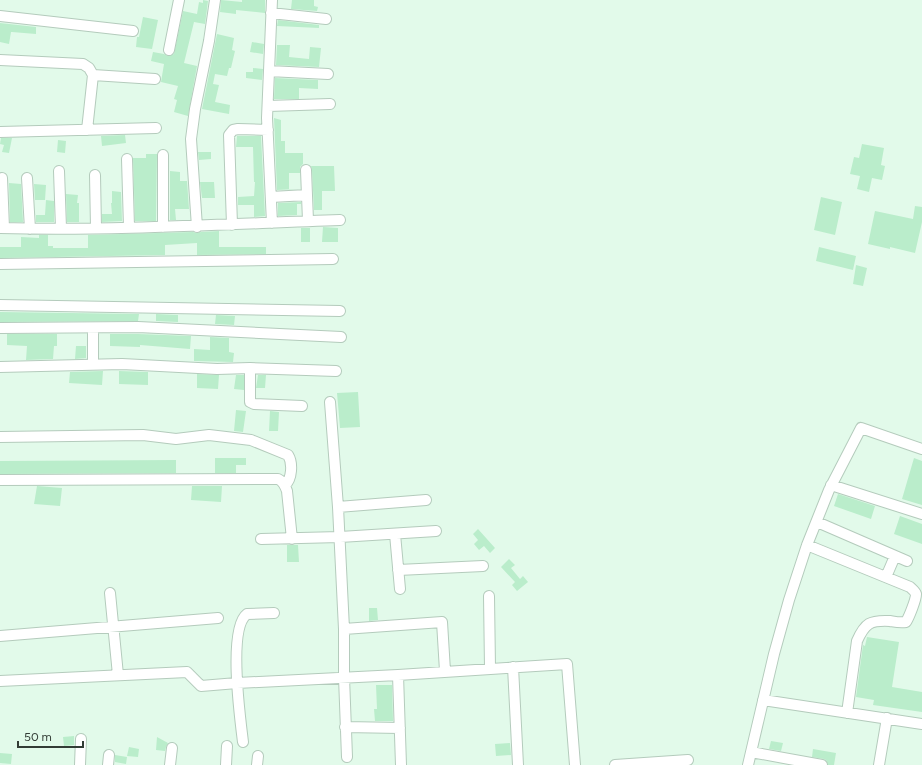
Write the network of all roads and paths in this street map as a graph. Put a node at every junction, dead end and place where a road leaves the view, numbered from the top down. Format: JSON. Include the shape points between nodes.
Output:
{"nodes":[{"id":1,"x":179,"y":0,"type":"edge"},
{"id":2,"x":215,"y":0,"type":"edge"},
{"id":3,"x":272,"y":0,"type":"edge"},
{"id":4,"x":271,"y":13,"type":"junction"},
{"id":5,"x":0,"y":16,"type":"edge"},
{"id":6,"x":326,"y":19,"type":"dead end"},
{"id":7,"x":134,"y":31,"type":"dead end"},
{"id":8,"x":169,"y":50,"type":"dead end"},
{"id":9,"x":0,"y":60,"type":"edge"},
{"id":10,"x":269,"y":71,"type":"junction"},
{"id":11,"x":328,"y":74,"type":"dead end"},
{"id":12,"x":93,"y":75,"type":"junction"},
{"id":13,"x":154,"y":79,"type":"dead end"},
{"id":14,"x":330,"y":104,"type":"dead end"},
{"id":15,"x":268,"y":106,"type":"junction"},
{"id":16,"x":156,"y":128,"type":"dead end"},
{"id":17,"x":87,"y":130,"type":"junction"},
{"id":18,"x":268,"y":130,"type":"junction"},
{"id":19,"x":0,"y":132,"type":"edge"},
{"id":20,"x":163,"y":155,"type":"dead end"},
{"id":21,"x":127,"y":159,"type":"dead end"},
{"id":22,"x":306,"y":170,"type":"dead end"},
{"id":23,"x":59,"y":171,"type":"dead end"},
{"id":24,"x":95,"y":175,"type":"dead end"},
{"id":25,"x":2,"y":178,"type":"dead end"},
{"id":26,"x":27,"y":178,"type":"dead end"},
{"id":27,"x":307,"y":195,"type":"junction"},
{"id":28,"x":271,"y":197,"type":"junction"},
{"id":29,"x":340,"y":220,"type":"dead end"},
{"id":30,"x":308,"y":222,"type":"junction"},
{"id":31,"x":272,"y":223,"type":"junction"},
{"id":32,"x":232,"y":225,"type":"junction"},
{"id":33,"x":129,"y":227,"type":"junction"},
{"id":34,"x":163,"y":227,"type":"junction"},
{"id":35,"x":197,"y":227,"type":"junction"},
{"id":36,"x":2,"y":228,"type":"edge"},
{"id":37,"x":61,"y":228,"type":"junction"},
{"id":38,"x":96,"y":228,"type":"junction"},
{"id":39,"x":30,"y":229,"type":"junction"},
{"id":40,"x":332,"y":259,"type":"dead end"},
{"id":41,"x":0,"y":264,"type":"edge"},
{"id":42,"x":0,"y":305,"type":"edge"},
{"id":43,"x":340,"y":311,"type":"dead end"},
{"id":44,"x":0,"y":328,"type":"edge"},
{"id":45,"x":93,"y":328,"type":"junction"},
{"id":46,"x":341,"y":337,"type":"dead end"},
{"id":47,"x":94,"y":365,"type":"junction"},
{"id":48,"x":0,"y":367,"type":"edge"},
{"id":49,"x":250,"y":368,"type":"junction"},
{"id":50,"x":336,"y":371,"type":"dead end"},
{"id":51,"x":330,"y":402,"type":"dead end"},
{"id":52,"x":302,"y":406,"type":"dead end"},
{"id":53,"x":0,"y":438,"type":"edge"},
{"id":54,"x":922,"y":449,"type":"edge"},
{"id":55,"x":0,"y":480,"type":"edge"},
{"id":56,"x":285,"y":485,"type":"junction"},
{"id":57,"x":831,"y":485,"type":"junction"},
{"id":58,"x":426,"y":500,"type":"dead end"},
{"id":59,"x":338,"y":507,"type":"junction"},
{"id":60,"x":922,"y":514,"type":"edge"},
{"id":61,"x":817,"y":522,"type":"junction"},
{"id":62,"x":436,"y":531,"type":"dead end"},
{"id":63,"x":395,"y":534,"type":"junction"},
{"id":64,"x":340,"y":537,"type":"junction"},
{"id":65,"x":261,"y":539,"type":"dead end"},
{"id":66,"x":292,"y":539,"type":"junction"},
{"id":67,"x":807,"y":544,"type":"junction"},
{"id":68,"x":895,"y":556,"type":"junction"},
{"id":69,"x":907,"y":561,"type":"dead end"},
{"id":70,"x":483,"y":566,"type":"dead end"},
{"id":71,"x":398,"y":570,"type":"junction"},
{"id":72,"x":886,"y":577,"type":"junction"},
{"id":73,"x":400,"y":589,"type":"dead end"},
{"id":74,"x":110,"y":593,"type":"dead end"},
{"id":75,"x":489,"y":596,"type":"dead end"},
{"id":76,"x":274,"y":613,"type":"dead end"},
{"id":77,"x":218,"y":618,"type":"dead end"},
{"id":78,"x":114,"y":627,"type":"junction"},
{"id":79,"x":344,"y":629,"type":"junction"},
{"id":80,"x":0,"y":636,"type":"edge"},
{"id":81,"x":513,"y":667,"type":"junction"},
{"id":82,"x":490,"y":668,"type":"junction"},
{"id":83,"x":445,"y":671,"type":"junction"},
{"id":84,"x":398,"y":675,"type":"junction"},
{"id":85,"x":118,"y":676,"type":"junction"},
{"id":86,"x":344,"y":677,"type":"junction"},
{"id":87,"x":0,"y":681,"type":"edge"},
{"id":88,"x":237,"y":683,"type":"junction"},
{"id":89,"x":763,"y":700,"type":"junction"},
{"id":90,"x":847,"y":712,"type":"junction"},
{"id":91,"x":887,"y":718,"type":"junction"},
{"id":92,"x":922,"y":724,"type":"edge"},
{"id":93,"x":345,"y":727,"type":"junction"},
{"id":94,"x":400,"y":728,"type":"junction"},
{"id":95,"x":81,"y":739,"type":"dead end"},
{"id":96,"x":243,"y":742,"type":"dead end"},
{"id":97,"x":227,"y":746,"type":"dead end"},
{"id":98,"x":172,"y":748,"type":"dead end"},
{"id":99,"x":751,"y":752,"type":"junction"},
{"id":100,"x":347,"y":757,"type":"dead end"},
{"id":101,"x":688,"y":760,"type":"dead end"},
{"id":102,"x":80,"y":765,"type":"edge"},
{"id":103,"x":170,"y":765,"type":"edge"},
{"id":104,"x":226,"y":765,"type":"edge"},
{"id":105,"x":401,"y":765,"type":"edge"},
{"id":106,"x":518,"y":765,"type":"edge"},
{"id":107,"x":575,"y":765,"type":"edge"},
{"id":108,"x":615,"y":765,"type":"edge"},
{"id":109,"x":748,"y":765,"type":"edge"},
{"id":110,"x":822,"y":765,"type":"edge"},
{"id":111,"x":879,"y":765,"type":"edge"}],
"edges":[{"from":1,"to":8,"type":"street"},
{"from":2,"to":35,"type":"street","via":[[194,109],[191,139]]},
{"from":3,"to":4,"type":"street"},
{"from":4,"to":6,"type":"street"},
{"from":4,"to":10,"type":"street"},
{"from":5,"to":7,"type":"street"},
{"from":9,"to":12,"type":"street","via":[[83,64]]},
{"from":10,"to":11,"type":"street"},
{"from":10,"to":15,"type":"street"},
{"from":12,"to":13,"type":"street"},
{"from":12,"to":17,"type":"street"},
{"from":14,"to":15,"type":"street"},
{"from":15,"to":18,"type":"street"},
{"from":16,"to":17,"type":"street"},
{"from":17,"to":19,"type":"street"},
{"from":18,"to":28,"type":"street"},
{"from":18,"to":32,"type":"street","via":[[238,129],[229,135]]},
{"from":20,"to":34,"type":"street"},
{"from":21,"to":33,"type":"street"},
{"from":22,"to":27,"type":"street"},
{"from":23,"to":37,"type":"street"},
{"from":24,"to":38,"type":"street"},
{"from":25,"to":36,"type":"street"},
{"from":26,"to":39,"type":"street"},
{"from":27,"to":28,"type":"street"},
{"from":27,"to":30,"type":"street"},
{"from":28,"to":31,"type":"street"},
{"from":29,"to":30,"type":"street"},
{"from":30,"to":31,"type":"street"},
{"from":31,"to":32,"type":"street"},
{"from":32,"to":35,"type":"street"},
{"from":33,"to":34,"type":"street"},
{"from":33,"to":38,"type":"street"},
{"from":34,"to":35,"type":"street"},
{"from":36,"to":39,"type":"street"},
{"from":37,"to":38,"type":"street"},
{"from":37,"to":39,"type":"street"},
{"from":40,"to":41,"type":"street"},
{"from":42,"to":43,"type":"street"},
{"from":44,"to":45,"type":"street"},
{"from":45,"to":46,"type":"street","via":[[138,327]]},
{"from":45,"to":47,"type":"street"},
{"from":47,"to":48,"type":"street"},
{"from":47,"to":49,"type":"street"},
{"from":49,"to":50,"type":"street"},
{"from":49,"to":52,"type":"street","via":[[250,402]]},
{"from":51,"to":59,"type":"street"},
{"from":53,"to":56,"type":"street","via":[[143,435],[176,440],[209,435],[251,440],[288,455],[290,476]]},
{"from":54,"to":57,"type":"street","via":[[861,428]]},
{"from":55,"to":56,"type":"street","via":[[278,479]]},
{"from":56,"to":66,"type":"street"},
{"from":57,"to":60,"type":"street"},
{"from":57,"to":61,"type":"street"},
{"from":58,"to":59,"type":"street"},
{"from":59,"to":64,"type":"street"},
{"from":61,"to":67,"type":"street"},
{"from":61,"to":68,"type":"street"},
{"from":62,"to":63,"type":"street"},
{"from":63,"to":64,"type":"street"},
{"from":63,"to":71,"type":"street"},
{"from":64,"to":66,"type":"street"},
{"from":64,"to":79,"type":"street"},
{"from":65,"to":66,"type":"street"},
{"from":67,"to":72,"type":"street"},
{"from":67,"to":89,"type":"street","via":[[787,607]]},
{"from":68,"to":69,"type":"street"},
{"from":68,"to":72,"type":"street"},
{"from":70,"to":71,"type":"street"},
{"from":71,"to":73,"type":"street"},
{"from":72,"to":90,"type":"street","via":[[914,591],[916,594],[911,612],[906,622],[872,622],[861,631],[857,641]]},
{"from":74,"to":78,"type":"street"},
{"from":75,"to":82,"type":"street"},
{"from":76,"to":88,"type":"street","via":[[251,613],[243,617],[238,631]]},
{"from":77,"to":78,"type":"street"},
{"from":78,"to":80,"type":"street"},
{"from":78,"to":85,"type":"street"},
{"from":79,"to":83,"type":"street","via":[[442,622]]},
{"from":79,"to":86,"type":"street"},
{"from":81,"to":82,"type":"street"},
{"from":81,"to":106,"type":"street"},
{"from":81,"to":107,"type":"street","via":[[567,664]]},
{"from":82,"to":83,"type":"street"},
{"from":83,"to":84,"type":"street"},
{"from":84,"to":86,"type":"street"},
{"from":84,"to":94,"type":"street"},
{"from":85,"to":87,"type":"street"},
{"from":85,"to":88,"type":"street","via":[[187,672],[201,686]]},
{"from":86,"to":88,"type":"street"},
{"from":86,"to":93,"type":"street"},
{"from":88,"to":96,"type":"street"},
{"from":89,"to":90,"type":"street"},
{"from":89,"to":99,"type":"street"},
{"from":90,"to":91,"type":"street"},
{"from":91,"to":92,"type":"street"},
{"from":91,"to":111,"type":"street"},
{"from":93,"to":94,"type":"street"},
{"from":93,"to":100,"type":"street"},
{"from":94,"to":105,"type":"street"},
{"from":95,"to":102,"type":"street"},
{"from":97,"to":104,"type":"street"},
{"from":98,"to":103,"type":"street"},
{"from":99,"to":109,"type":"street"},
{"from":99,"to":110,"type":"street"},
{"from":101,"to":108,"type":"street"}]}
